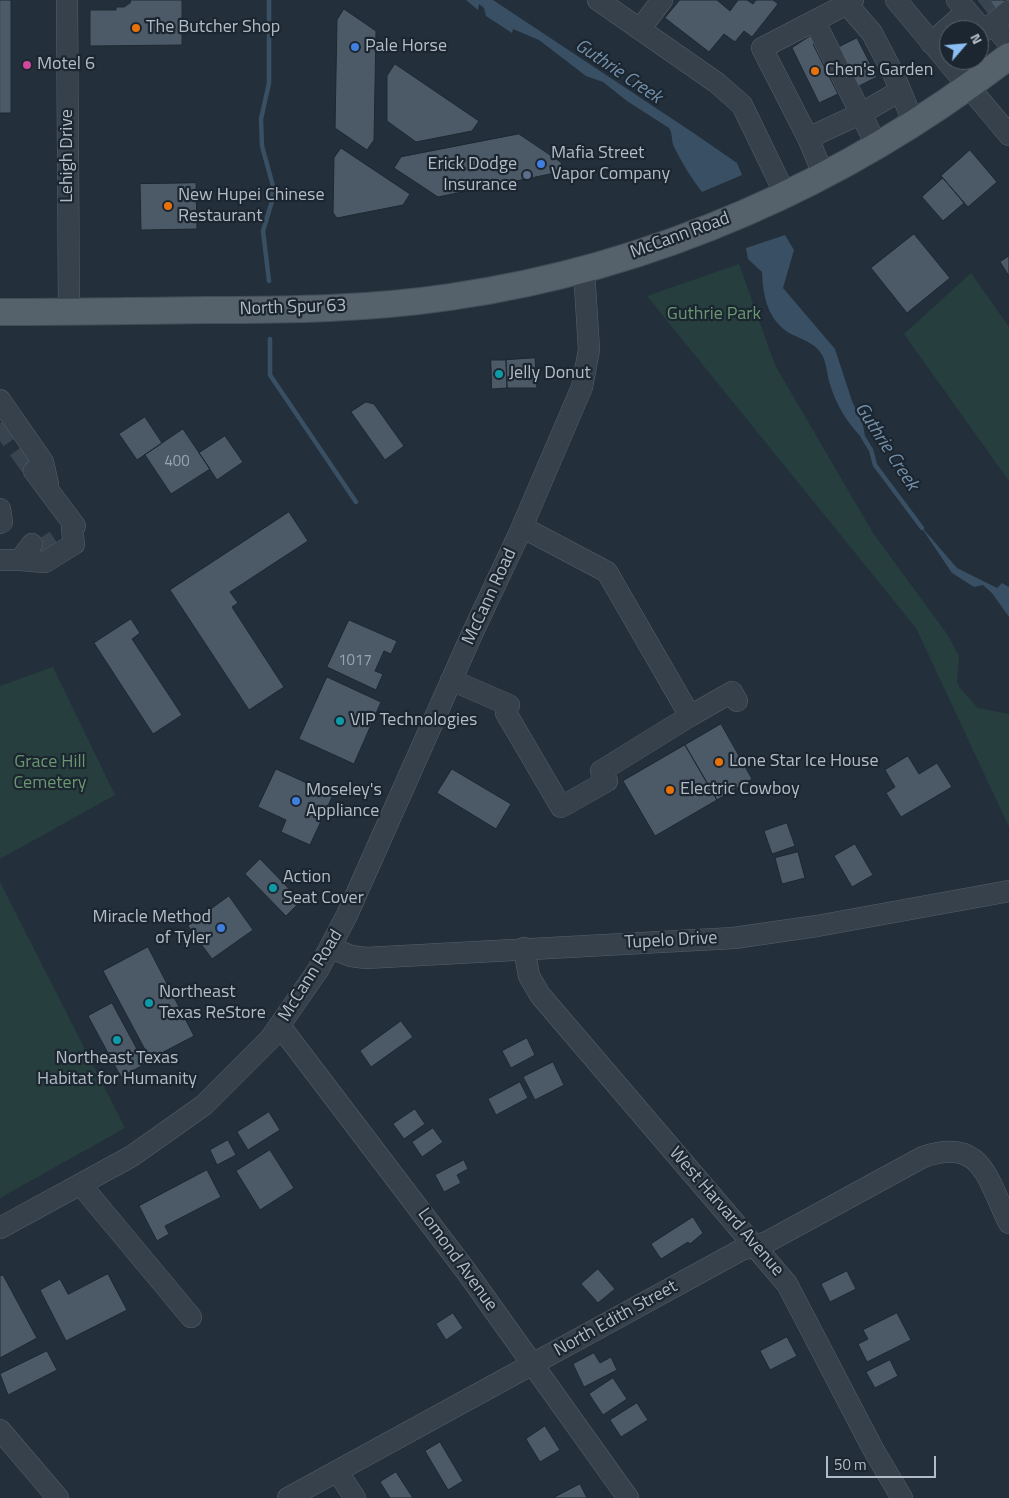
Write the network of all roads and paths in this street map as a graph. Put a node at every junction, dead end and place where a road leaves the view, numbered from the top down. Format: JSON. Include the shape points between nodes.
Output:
{"nodes":[{"id":1,"x":67,"y":0,"type":"edge"},
{"id":2,"x":662,"y":0,"type":"edge"},
{"id":3,"x":850,"y":2,"type":"edge"},
{"id":4,"x":901,"y":2,"type":"edge"},
{"id":5,"x":610,"y":3,"type":"edge"},
{"id":6,"x":980,"y":11,"type":"edge"},
{"id":7,"x":815,"y":22,"type":"junction"},
{"id":8,"x":640,"y":29,"type":"junction"},
{"id":9,"x":931,"y":42,"type":"junction"},
{"id":10,"x":1009,"y":44,"type":"edge"},
{"id":11,"x":1009,"y":56,"type":"edge"},
{"id":12,"x":968,"y":88,"type":"junction"},
{"id":13,"x":900,"y":90,"type":"junction"},
{"id":14,"x":862,"y":113,"type":"junction"},
{"id":15,"x":914,"y":124,"type":"junction"},
{"id":16,"x":1009,"y":135,"type":"edge"},
{"id":17,"x":808,"y":138,"type":"junction"},
{"id":18,"x":877,"y":146,"type":"junction"},
{"id":19,"x":824,"y":176,"type":"junction"},
{"id":20,"x":785,"y":194,"type":"junction"},
{"id":21,"x":584,"y":270,"type":"junction"},
{"id":22,"x":0,"y":312,"type":"edge"},
{"id":23,"x":69,"y":312,"type":"junction"},
{"id":24,"x":0,"y":400,"type":"edge"},
{"id":25,"x":34,"y":471,"type":"tunnel mouth"},
{"id":26,"x":50,"y":491,"type":"junction"},
{"id":27,"x":0,"y":509,"type":"edge"},
{"id":28,"x":0,"y":523,"type":"edge"},
{"id":29,"x":522,"y":527,"type":"junction"},
{"id":30,"x":23,"y":554,"type":"edge"},
{"id":31,"x":451,"y":680,"type":"junction"},
{"id":32,"x":737,"y":701,"type":"dead end"},
{"id":33,"x":690,"y":716,"type":"junction"},
{"id":34,"x":1009,"y":891,"type":"edge"},
{"id":35,"x":331,"y":948,"type":"junction"},
{"id":36,"x":524,"y":948,"type":"junction"},
{"id":37,"x":280,"y":1026,"type":"junction"},
{"id":38,"x":81,"y":1185,"type":"junction"},
{"id":39,"x":1009,"y":1223,"type":"edge"},
{"id":40,"x":0,"y":1228,"type":"edge"},
{"id":41,"x":755,"y":1246,"type":"junction"},
{"id":42,"x":190,"y":1317,"type":"dead end"},
{"id":43,"x":532,"y":1365,"type":"junction"},
{"id":44,"x":0,"y":1430,"type":"edge"},
{"id":45,"x":337,"y":1471,"type":"junction"},
{"id":46,"x":58,"y":1498,"type":"edge"},
{"id":47,"x":288,"y":1498,"type":"edge"},
{"id":48,"x":355,"y":1498,"type":"edge"},
{"id":49,"x":628,"y":1498,"type":"edge"},
{"id":50,"x":902,"y":1498,"type":"edge"}],
"edges":[{"from":1,"to":23,"type":"street","name":"Lehigh Drive"},
{"from":2,"to":8,"type":"street"},
{"from":3,"to":7,"type":"street"},
{"from":3,"to":13,"type":"street","via":[[872,33]]},
{"from":4,"to":9,"type":"street"},
{"from":5,"to":8,"type":"street"},
{"from":6,"to":9,"type":"street"},
{"from":6,"to":10,"type":"street"},
{"from":7,"to":14,"type":"street"},
{"from":7,"to":17,"type":"street","via":[[762,48]]},
{"from":8,"to":20,"type":"street","via":[[717,83],[742,105]]},
{"from":9,"to":12,"type":"street"},
{"from":11,"to":12,"type":"main road","name":"McCann Road"},
{"from":12,"to":15,"type":"main road","name":"McCann Road"},
{"from":12,"to":16,"type":"street"},
{"from":13,"to":14,"type":"street"},
{"from":13,"to":15,"type":"street"},
{"from":14,"to":17,"type":"street"},
{"from":14,"to":18,"type":"street"},
{"from":15,"to":18,"type":"main road","name":"McCann Road"},
{"from":17,"to":19,"type":"street"},
{"from":18,"to":19,"type":"main road","name":"McCann Road"},
{"from":19,"to":20,"type":"main road","name":"McCann Road"},
{"from":20,"to":21,"type":"main road","name":"McCann Road","via":[[699,231]]},
{"from":21,"to":23,"type":"main road","name":"North Spur 63","via":[[472,293],[360,306]]},
{"from":21,"to":29,"type":"street","name":"McCann Road","via":[[589,328],[588,368]]},
{"from":22,"to":23,"type":"main road","name":"North Spur 63"},
{"from":24,"to":26,"type":"street","via":[[43,462]]},
{"from":25,"to":26,"type":"street"},
{"from":26,"to":30,"type":"street","via":[[75,526],[62,532],[74,544],[45,562]]},
{"from":27,"to":28,"type":"street"},
{"from":29,"to":31,"type":"street","name":"McCann Road"},
{"from":29,"to":33,"type":"street","via":[[608,572]]},
{"from":31,"to":33,"type":"street","via":[[509,705],[506,713],[561,807],[606,781],[601,771]]},
{"from":31,"to":35,"type":"street","name":"McCann Road"},
{"from":32,"to":33,"type":"street","via":[[732,692]]},
{"from":34,"to":36,"type":"street","name":"Tupelo Drive","via":[[759,935]]},
{"from":35,"to":36,"type":"street","name":"Tupelo Drive","via":[[366,958]]},
{"from":35,"to":37,"type":"street","name":"McCann Road"},
{"from":36,"to":41,"type":"street","name":"West Harvard Avenue","via":[[528,976],[540,995]]},
{"from":37,"to":38,"type":"street","name":"McCann Road","via":[[204,1105],[149,1146]]},
{"from":37,"to":43,"type":"street","name":"Lomond Avenue","via":[[462,1264]]},
{"from":38,"to":40,"type":"street","name":"McCann Road"},
{"from":38,"to":42,"type":"street"},
{"from":39,"to":41,"type":"street","name":"North Edith Street","via":[[976,1160],[967,1153],[948,1151],[916,1160]]},
{"from":41,"to":43,"type":"street","name":"North Edith Street","via":[[741,1250]]},
{"from":41,"to":50,"type":"street","name":"West Harvard Avenue","via":[[797,1299],[873,1449]]},
{"from":43,"to":45,"type":"street","name":"North Edith Street"},
{"from":43,"to":49,"type":"street","name":"Lomond Avenue"},
{"from":44,"to":46,"type":"street"},
{"from":45,"to":47,"type":"street","name":"North Edith Street"},
{"from":45,"to":48,"type":"street"}]}
